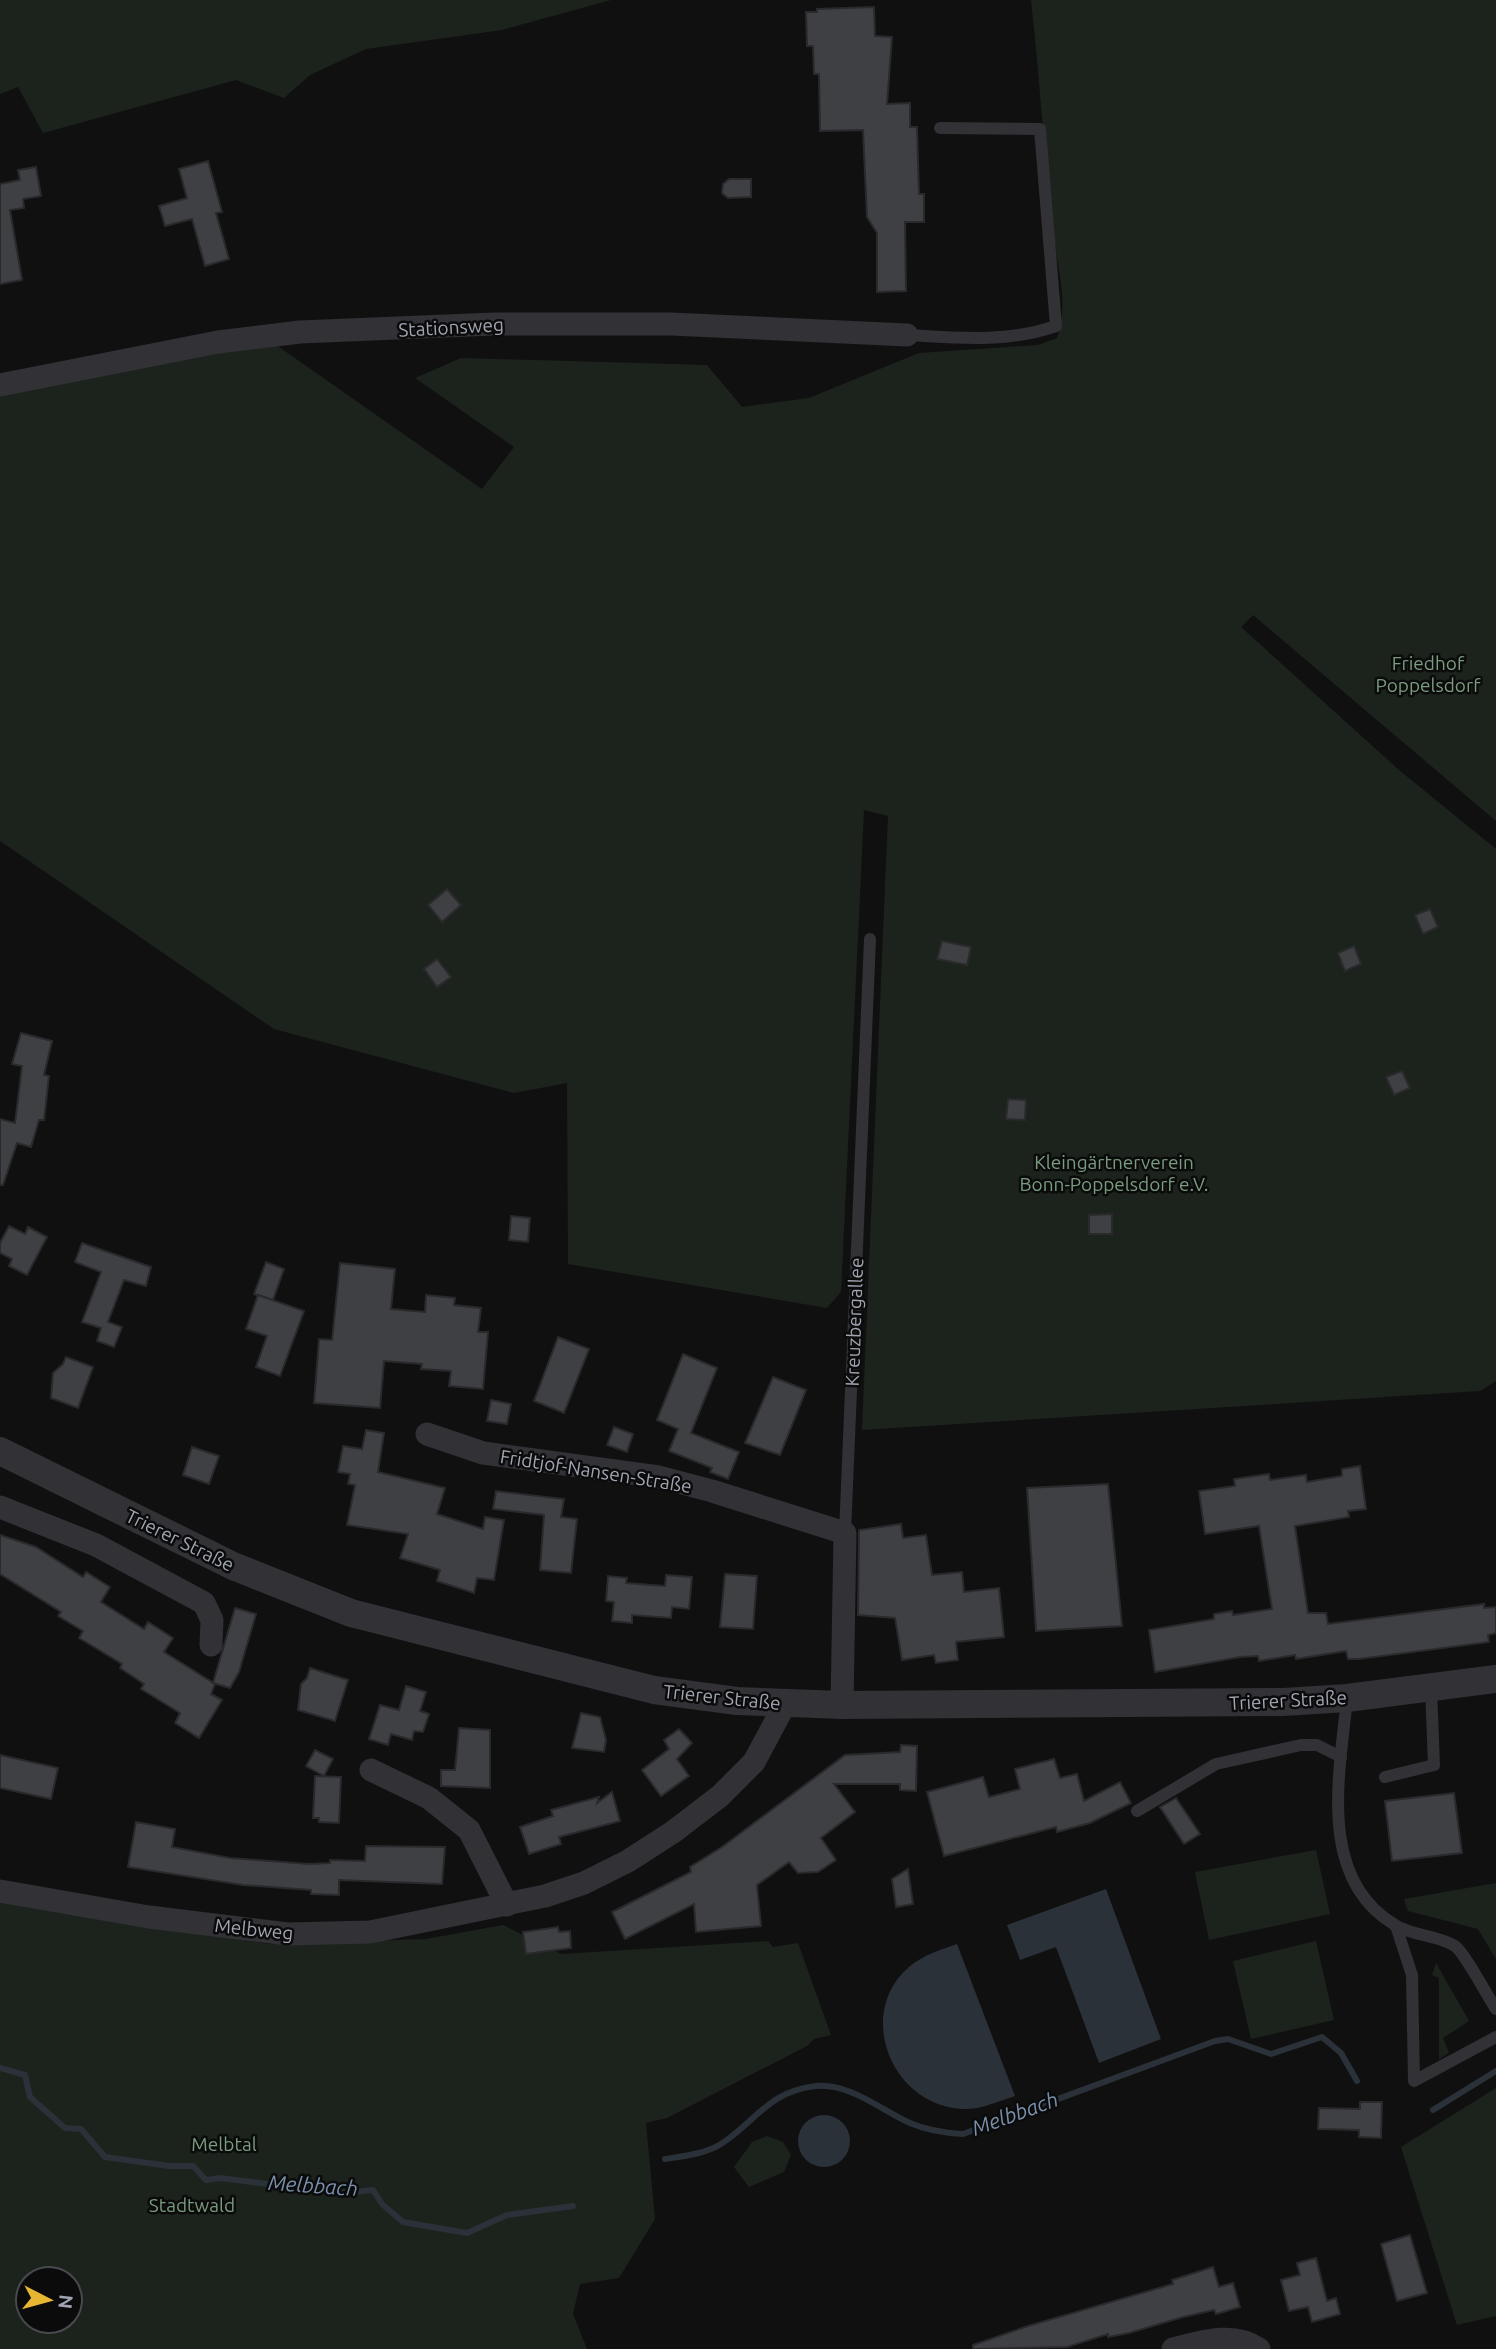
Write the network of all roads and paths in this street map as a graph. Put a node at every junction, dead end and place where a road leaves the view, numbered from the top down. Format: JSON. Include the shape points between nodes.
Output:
{"nodes":[{"id":1,"x":940,"y":128,"type":"dead end"},
{"id":2,"x":907,"y":335,"type":"joint"},
{"id":3,"x":0,"y":385,"type":"edge"},
{"id":4,"x":870,"y":939,"type":"dead end"},
{"id":5,"x":427,"y":1434,"type":"dead end"},
{"id":6,"x":2,"y":1458,"type":"edge"},
{"id":7,"x":0,"y":1507,"type":"edge"},
{"id":8,"x":845,"y":1533,"type":"junction"},
{"id":9,"x":211,"y":1646,"type":"dead end"},
{"id":10,"x":1496,"y":1679,"type":"edge"},
{"id":11,"x":1432,"y":1688,"type":"junction"},
{"id":12,"x":1347,"y":1698,"type":"junction"},
{"id":13,"x":785,"y":1704,"type":"junction"},
{"id":14,"x":842,"y":1705,"type":"junction"},
{"id":15,"x":1341,"y":1757,"type":"junction"},
{"id":16,"x":371,"y":1770,"type":"dead end"},
{"id":17,"x":1385,"y":1777,"type":"dead end"},
{"id":18,"x":1137,"y":1811,"type":"dead end"},
{"id":19,"x":0,"y":1891,"type":"edge"},
{"id":20,"x":507,"y":1905,"type":"junction"},
{"id":21,"x":1396,"y":1926,"type":"junction"},
{"id":22,"x":1496,"y":2009,"type":"edge"},
{"id":23,"x":1496,"y":2037,"type":"edge"},
{"id":24,"x":1173,"y":2349,"type":"edge"},
{"id":25,"x":1259,"y":2349,"type":"edge"}],
"edges":[{"from":1,"to":2,"type":"lane","via":[[1040,129],[1056,326],[1015,337]]},
{"from":2,"to":3,"type":"street","name":"Stationsweg","via":[[671,324],[311,331],[218,342]]},
{"from":4,"to":8,"type":"lane","name":"Kreuzbergallee"},
{"from":5,"to":8,"type":"street","name":"Fridtjof-Nansen-Straße","via":[[483,1453],[659,1477]]},
{"from":6,"to":13,"type":"street","name":"Trierer Straße","via":[[264,1580],[351,1613],[654,1690]]},
{"from":7,"to":9,"type":"street","via":[[96,1545],[204,1603],[212,1620]]},
{"from":8,"to":14,"type":"street","name":"Kreuzbergallee"},
{"from":10,"to":11,"type":"street","name":"Trierer Straße"},
{"from":11,"to":12,"type":"street","name":"Trierer Straße"},
{"from":11,"to":17,"type":"lane","via":[[1434,1765]]},
{"from":12,"to":14,"type":"street","name":"Trierer Straße"},
{"from":12,"to":15,"type":"lane"},
{"from":13,"to":14,"type":"street","name":"Trierer Straße"},
{"from":13,"to":20,"type":"street","name":"Melbweg","via":[[754,1762],[673,1832],[584,1883]]},
{"from":15,"to":18,"type":"lane","via":[[1317,1745],[1301,1745],[1216,1764]]},
{"from":15,"to":21,"type":"lane","via":[[1338,1835],[1365,1897]]},
{"from":16,"to":20,"type":"street","via":[[429,1798],[469,1830]]},
{"from":19,"to":20,"type":"street","name":"Melbweg","via":[[149,1917],[288,1934],[370,1932]]},
{"from":21,"to":22,"type":"lane","via":[[1457,1947]]},
{"from":21,"to":23,"type":"lane","via":[[1412,1975],[1414,2081]]},
{"from":24,"to":25,"type":"street","via":[[1215,2339],[1238,2340]]}]}
